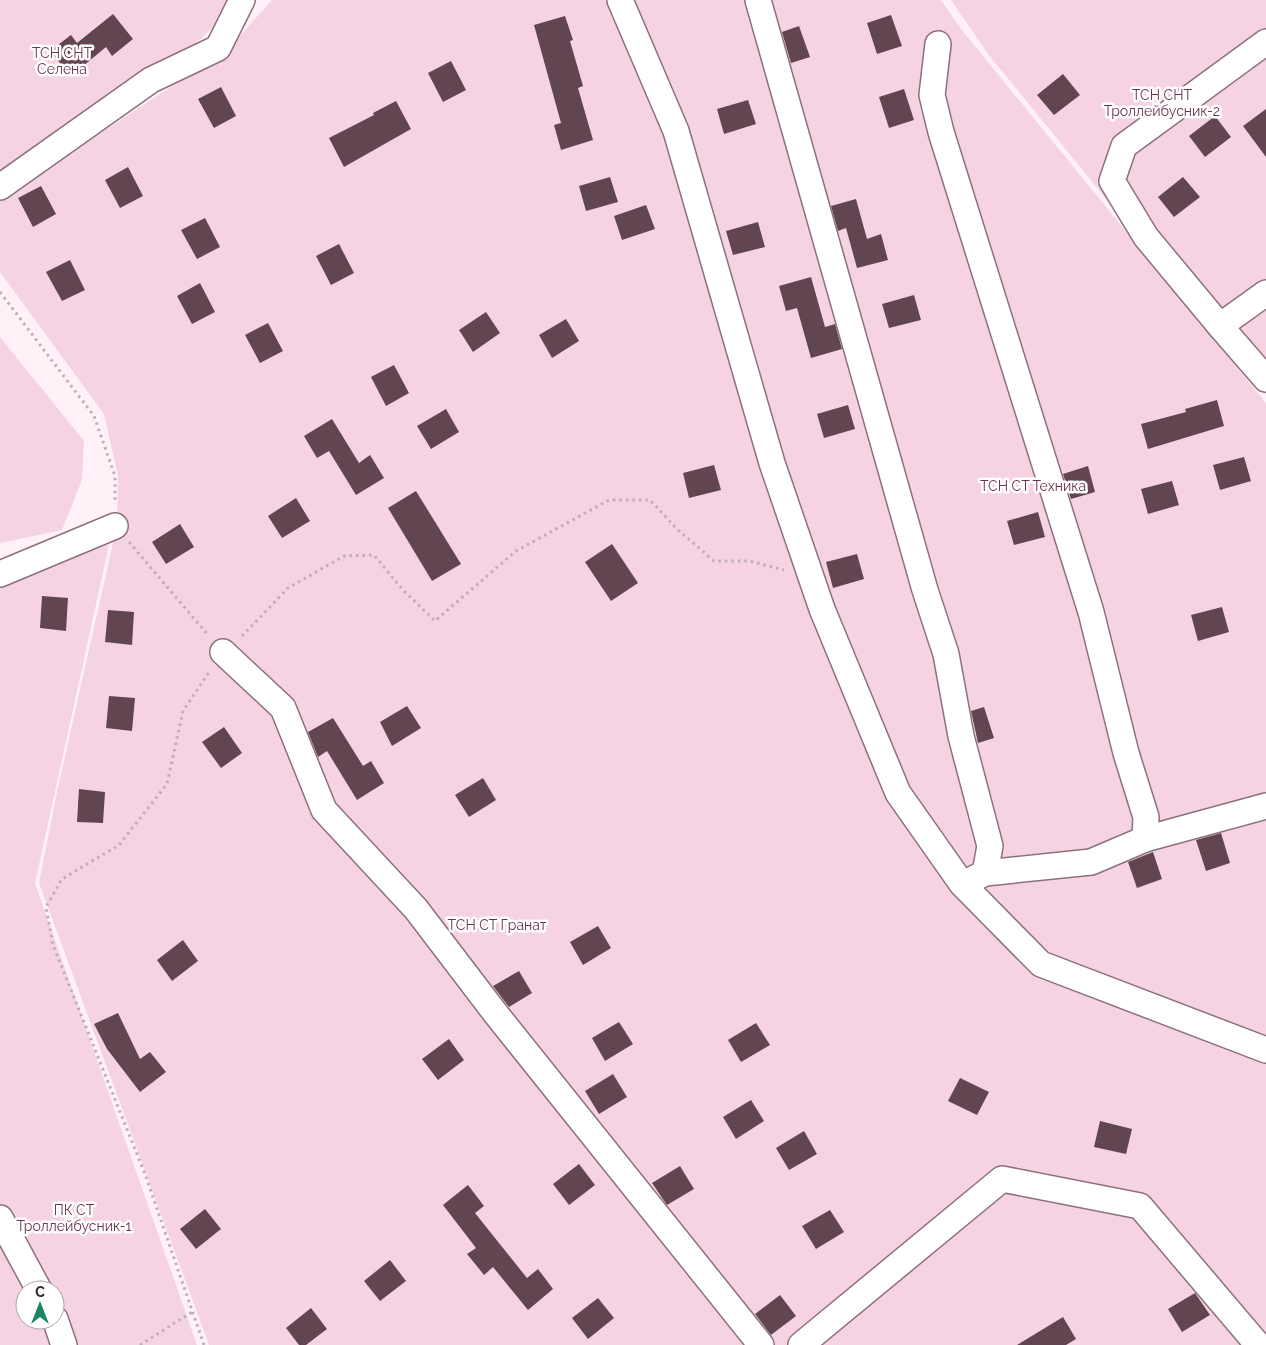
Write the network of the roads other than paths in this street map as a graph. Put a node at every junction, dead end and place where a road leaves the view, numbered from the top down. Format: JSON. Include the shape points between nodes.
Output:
{"nodes":[{"id":1,"x":242,"y":0,"type":"edge"},
{"id":2,"x":620,"y":0,"type":"edge"},
{"id":3,"x":758,"y":0,"type":"edge"},
{"id":4,"x":1266,"y":42,"type":"edge"},
{"id":5,"x":938,"y":44,"type":"dead end"},
{"id":6,"x":0,"y":187,"type":"edge"},
{"id":7,"x":1266,"y":293,"type":"edge"},
{"id":8,"x":1220,"y":326,"type":"junction"},
{"id":9,"x":1266,"y":379,"type":"edge"},
{"id":10,"x":115,"y":526,"type":"road end"},
{"id":11,"x":0,"y":574,"type":"edge"},
{"id":12,"x":223,"y":652,"type":"road end"},
{"id":13,"x":1266,"y":806,"type":"edge"},
{"id":14,"x":1145,"y":839,"type":"junction"},
{"id":15,"x":985,"y":873,"type":"junction"},
{"id":16,"x":962,"y":884,"type":"junction"},
{"id":17,"x":1266,"y":1050,"type":"edge"},
{"id":18,"x":0,"y":1218,"type":"edge"},
{"id":19,"x":34,"y":1280,"type":"edge"},
{"id":20,"x":59,"y":1330,"type":"edge"},
{"id":21,"x":64,"y":1345,"type":"edge"},
{"id":22,"x":761,"y":1345,"type":"edge"},
{"id":23,"x":801,"y":1345,"type":"edge"},
{"id":24,"x":1258,"y":1345,"type":"edge"}],
"edges":[{"from":1,"to":6,"type":"street","via":[[218,48],[151,80]]},
{"from":2,"to":16,"type":"street","via":[[676,130],[772,463],[811,576],[898,793]]},
{"from":3,"to":15,"type":"street","via":[[925,590],[946,654],[961,736],[990,846]]},
{"from":4,"to":8,"type":"street","via":[[1124,146],[1112,181],[1146,237]]},
{"from":5,"to":14,"type":"street","via":[[932,95],[941,132],[1091,612],[1126,753],[1146,817]]},
{"from":7,"to":8,"type":"street"},
{"from":8,"to":9,"type":"street"},
{"from":10,"to":11,"type":"street"},
{"from":12,"to":22,"type":"street","via":[[282,708],[324,810],[416,909]]},
{"from":13,"to":14,"type":"street"},
{"from":14,"to":15,"type":"street","via":[[1091,862]]},
{"from":15,"to":16,"type":"street"},
{"from":16,"to":17,"type":"street","via":[[1041,964]]},
{"from":18,"to":19,"type":"street"},
{"from":20,"to":21,"type":"street"},
{"from":23,"to":24,"type":"street","via":[[1002,1179],[1140,1206]]}]}
